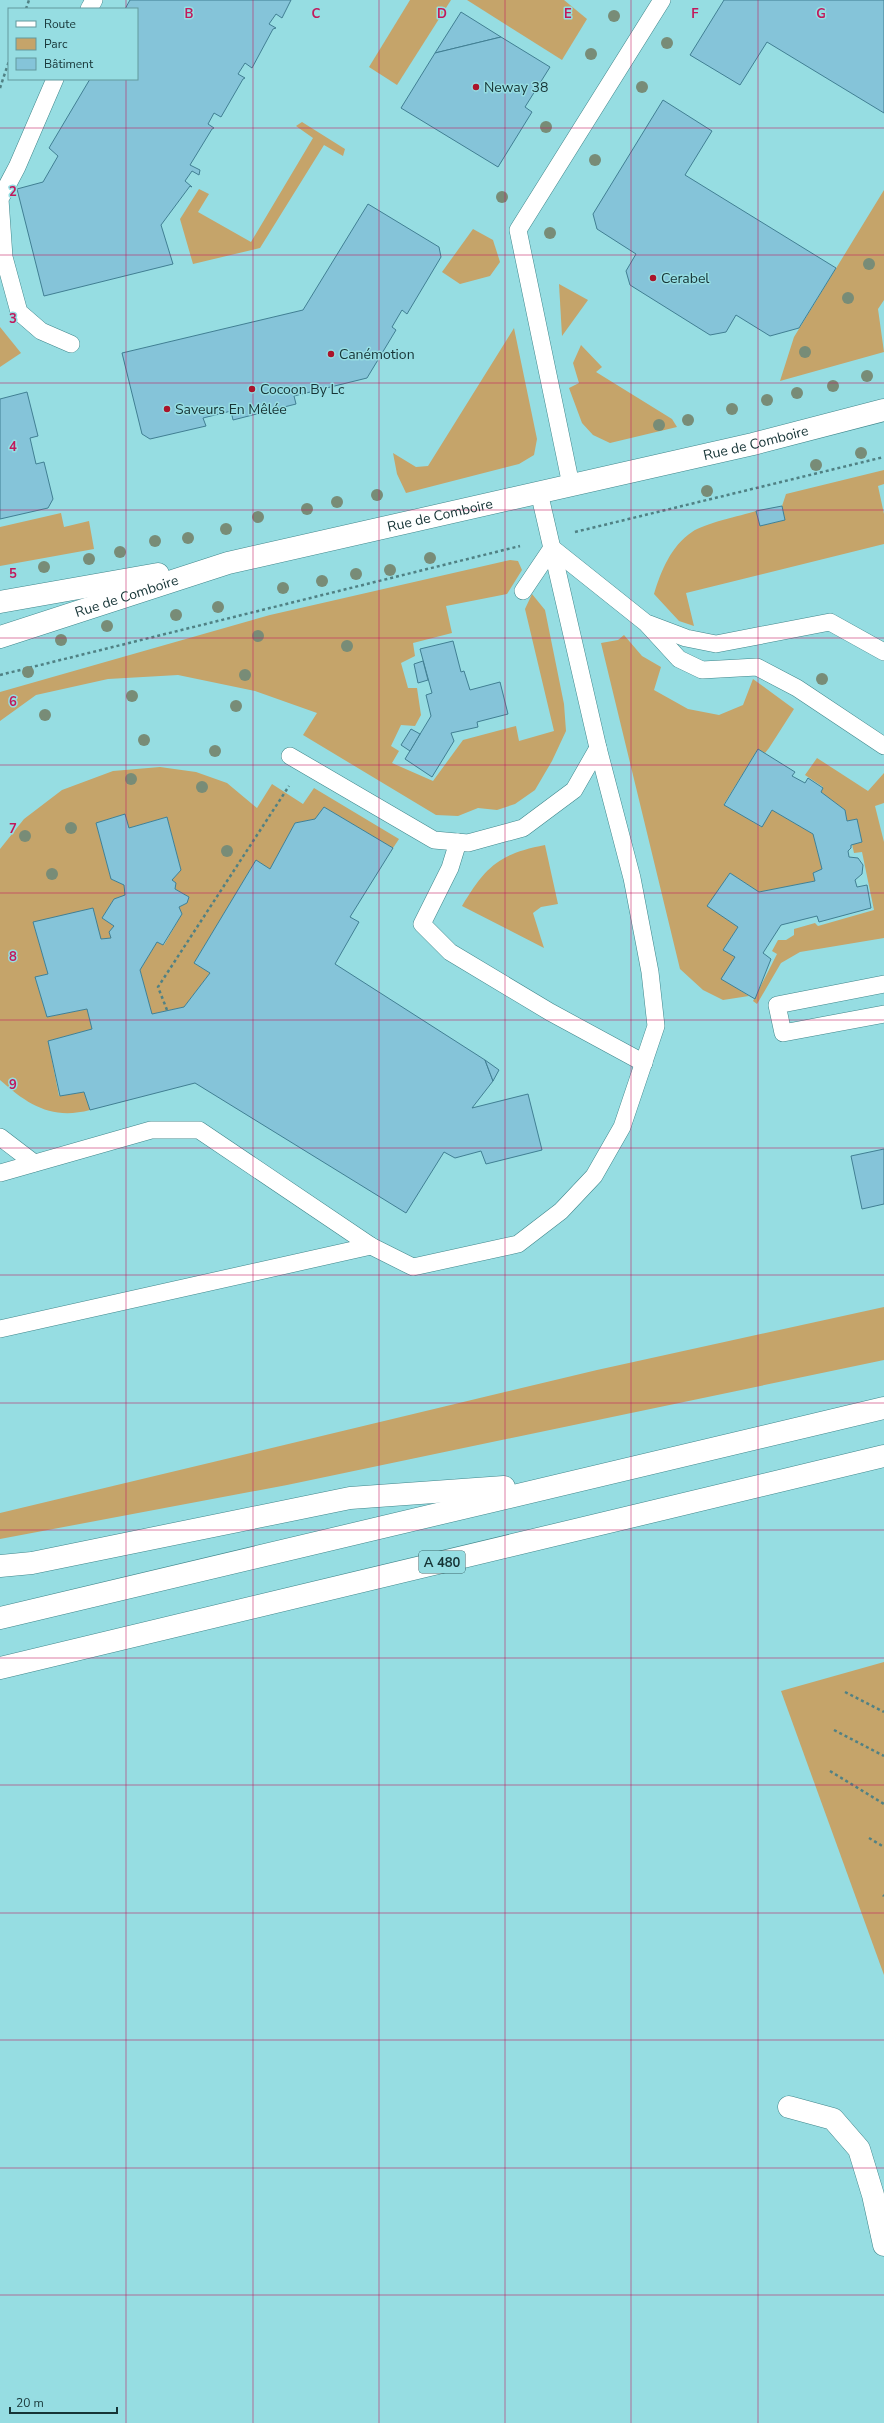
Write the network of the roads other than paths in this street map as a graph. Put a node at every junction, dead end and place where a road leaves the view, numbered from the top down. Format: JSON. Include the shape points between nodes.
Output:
{"nodes":[{"id":1,"x":662,"y":0,"type":"edge"},
{"id":2,"x":55,"y":80,"type":"edge"},
{"id":3,"x":71,"y":344,"type":"dead end"},
{"id":4,"x":884,"y":410,"type":"edge"},
{"id":5,"x":571,"y":485,"type":"junction"},
{"id":6,"x":539,"y":492,"type":"junction"},
{"id":7,"x":550,"y":543,"type":"junction"},
{"id":8,"x":228,"y":563,"type":"junction"},
{"id":9,"x":523,"y":591,"type":"dead end"},
{"id":10,"x":0,"y":602,"type":"edge"},
{"id":11,"x":646,"y":623,"type":"junction"},
{"id":12,"x":0,"y":637,"type":"edge"},
{"id":13,"x":884,"y":652,"type":"edge"},
{"id":14,"x":884,"y":746,"type":"edge"},
{"id":15,"x":598,"y":748,"type":"junction"},
{"id":16,"x":296,"y":760,"type":"road end"},
{"id":17,"x":458,"y":842,"type":"junction"},
{"id":18,"x":884,"y":984,"type":"edge"},
{"id":19,"x":884,"y":1014,"type":"edge"},
{"id":20,"x":644,"y":1063,"type":"junction"},
{"id":21,"x":0,"y":1137,"type":"edge"},
{"id":22,"x":34,"y":1163,"type":"junction"},
{"id":23,"x":0,"y":1172,"type":"edge"},
{"id":24,"x":371,"y":1246,"type":"junction"},
{"id":25,"x":0,"y":1328,"type":"edge"},
{"id":26,"x":884,"y":1408,"type":"edge"},
{"id":27,"x":884,"y":1456,"type":"edge"},
{"id":28,"x":568,"y":1483,"type":"junction"},
{"id":29,"x":0,"y":1566,"type":"edge"},
{"id":30,"x":0,"y":1618,"type":"edge"},
{"id":31,"x":0,"y":1668,"type":"edge"},
{"id":32,"x":789,"y":2108,"type":"dead end"},
{"id":33,"x":884,"y":2245,"type":"edge"}],
"edges":[{"from":1,"to":5,"type":"lane","via":[[518,230]]},
{"from":2,"to":3,"type":"lane","via":[[17,167],[0,199],[4,257],[19,312],[41,331]]},
{"from":4,"to":5,"type":"main road","name":"Rue de Comboire","via":[[753,444]]},
{"from":5,"to":6,"type":"main road","name":"Rue de Comboire"},
{"from":6,"to":7,"type":"lane"},
{"from":6,"to":8,"type":"main road","name":"Rue de Comboire"},
{"from":7,"to":9,"type":"lane"},
{"from":7,"to":11,"type":"lane"},
{"from":7,"to":15,"type":"lane"},
{"from":8,"to":10,"type":"main road"},
{"from":8,"to":12,"type":"main road","name":"Rue de Comboire"},
{"from":11,"to":13,"type":"lane","via":[[686,638],[716,644],[830,622]]},
{"from":11,"to":14,"type":"lane","via":[[679,659],[702,670],[757,667],[797,688]]},
{"from":15,"to":17,"type":"lane","via":[[574,790],[523,828],[468,843]]},
{"from":15,"to":20,"type":"lane","via":[[632,878],[650,972],[656,1026]]},
{"from":16,"to":17,"type":"lane","via":[[434,840]]},
{"from":17,"to":20,"type":"lane","via":[[450,868],[422,924],[450,952],[550,1012]]},
{"from":18,"to":19,"type":"lane","via":[[777,1005],[783,1033]]},
{"from":20,"to":24,"type":"lane","via":[[622,1126],[594,1176],[561,1211],[518,1244],[413,1267]]},
{"from":21,"to":22,"type":"lane"},
{"from":22,"to":23,"type":"lane"},
{"from":22,"to":24,"type":"lane","via":[[151,1130],[199,1130]]},
{"from":24,"to":25,"type":"lane"},
{"from":26,"to":28,"type":"main road"},
{"from":27,"to":31,"type":"main road","number":"A 480"},
{"from":28,"to":29,"type":"main road","via":[[350,1498],[39,1562]]},
{"from":28,"to":30,"type":"main road"},
{"from":32,"to":33,"type":"main road","via":[[832,2118],[859,2149]]}]}
